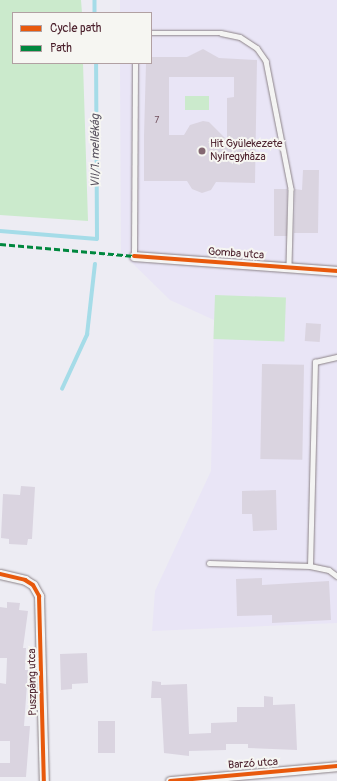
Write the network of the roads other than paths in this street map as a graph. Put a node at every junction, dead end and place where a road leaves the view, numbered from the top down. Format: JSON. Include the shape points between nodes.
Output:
{"nodes":[{"id":1,"x":152,"y":33,"type":"edge"},
{"id":2,"x":134,"y":64,"type":"edge"},
{"id":3,"x":134,"y":256,"type":"joint"},
{"id":4,"x":289,"y":267,"type":"junction"},
{"id":5,"x":337,"y":271,"type":"edge"},
{"id":6,"x":337,"y":357,"type":"edge"},
{"id":7,"x":210,"y":563,"type":"dead end"},
{"id":8,"x":310,"y":566,"type":"junction"},
{"id":9,"x":0,"y":574,"type":"edge"},
{"id":10,"x":337,"y":576,"type":"edge"},
{"id":11,"x":337,"y":766,"type":"edge"},
{"id":12,"x":211,"y":778,"type":"edge"},
{"id":13,"x":44,"y":781,"type":"edge"},
{"id":14,"x":170,"y":781,"type":"edge"}],
"edges":[{"from":1,"to":4,"type":"lane","via":[[201,32],[240,36],[257,48],[266,61],[291,189]]},
{"from":2,"to":3,"type":"lane"},
{"from":3,"to":4,"type":"street","name":"Gomba utca"},
{"from":4,"to":5,"type":"street","name":"Gomba utca"},
{"from":6,"to":8,"type":"lane","via":[[315,362]]},
{"from":7,"to":8,"type":"lane"},
{"from":8,"to":10,"type":"lane","via":[[329,570]]},
{"from":9,"to":13,"type":"street","name":"Puszpáng utca","via":[[17,577],[33,584],[41,604]]},
{"from":11,"to":12,"type":"street","name":"Barzó utca"},
{"from":12,"to":14,"type":"street","name":"Barzó utca"}]}
